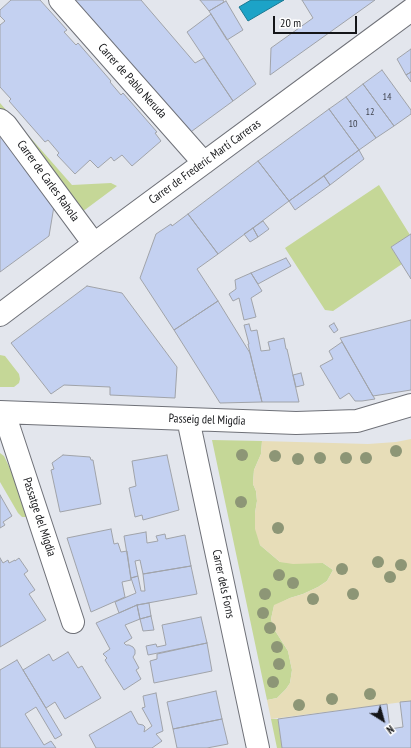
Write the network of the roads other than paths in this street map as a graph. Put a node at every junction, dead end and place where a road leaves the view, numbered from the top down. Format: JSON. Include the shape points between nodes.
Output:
{"nodes":[{"id":1,"x":60,"y":0,"type":"edge"},
{"id":2,"x":411,"y":10,"type":"edge"},
{"id":3,"x":0,"y":120,"type":"edge"},
{"id":4,"x":204,"y":163,"type":"junction"},
{"id":5,"x":94,"y":244,"type":"junction"},
{"id":6,"x":0,"y":315,"type":"edge"},
{"id":7,"x":411,"y":406,"type":"edge"},
{"id":8,"x":2,"y":413,"type":"edge"},
{"id":9,"x":188,"y":419,"type":"junction"},
{"id":10,"x":73,"y":622,"type":"dead end"},
{"id":11,"x":258,"y":748,"type":"edge"}],
"edges":[{"from":1,"to":4,"type":"street","name":"Carrer de Pablo Neruda"},
{"from":2,"to":4,"type":"street","name":"Carrer de Frederic Martí Carreras"},
{"from":3,"to":5,"type":"street","name":"Carrer de Carles Rahola"},
{"from":4,"to":5,"type":"street","name":"Carrer de Frederic Martí Carreras"},
{"from":5,"to":6,"type":"street","name":"Carrer de Frederic Martí Carreras"},
{"from":7,"to":9,"type":"street","name":"Passeig del Migdia","via":[[357,420],[296,423]]},
{"from":8,"to":9,"type":"street","name":"Passeig del Migdia"},
{"from":8,"to":10,"type":"street","name":"Passatge del Migdia"},
{"from":9,"to":11,"type":"street","name":"Carrer dels Forns"}]}
